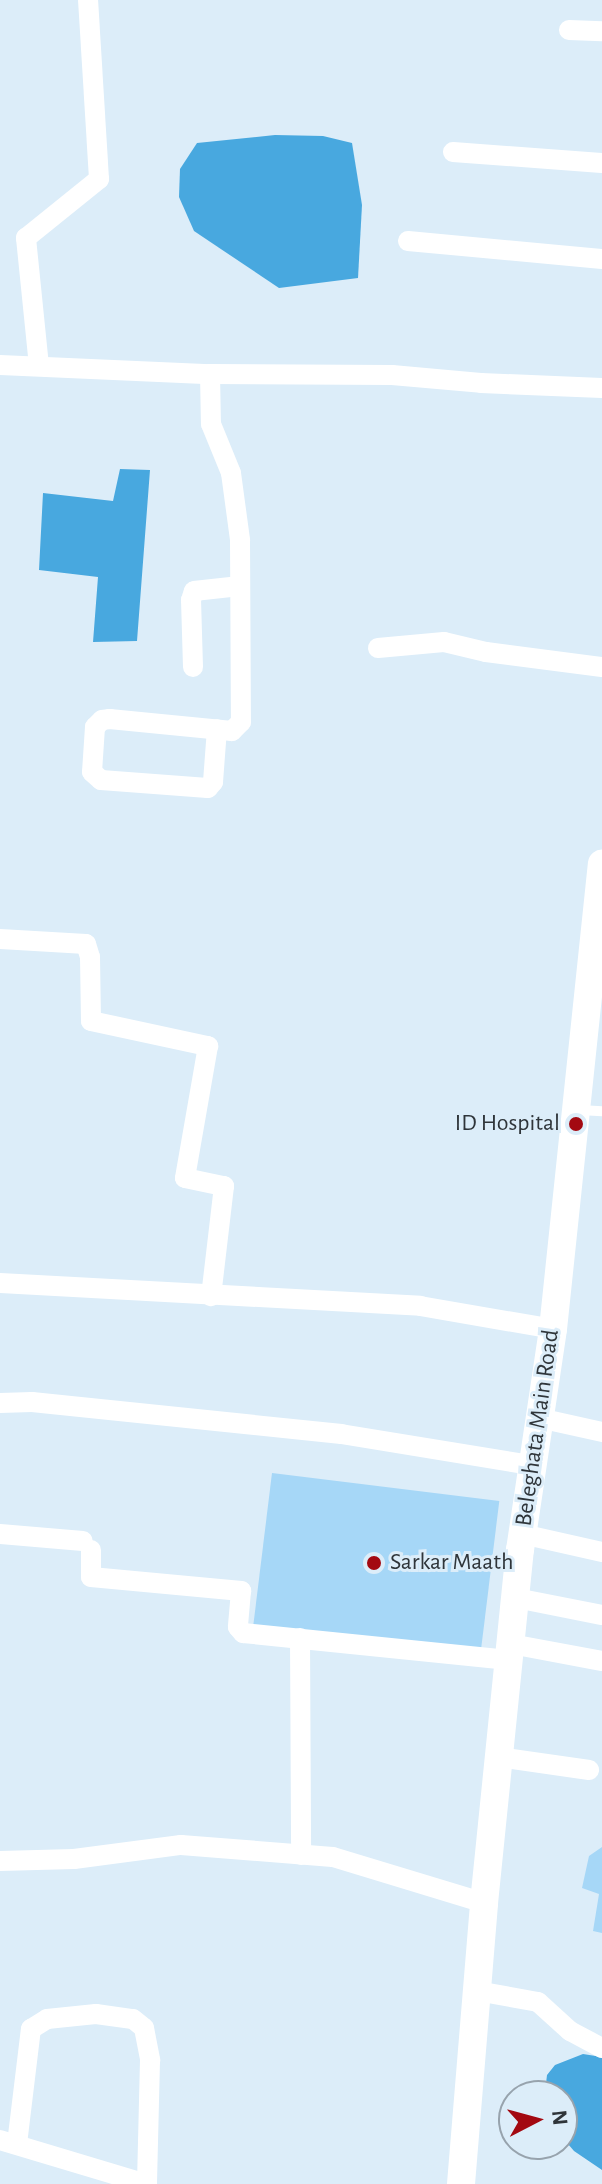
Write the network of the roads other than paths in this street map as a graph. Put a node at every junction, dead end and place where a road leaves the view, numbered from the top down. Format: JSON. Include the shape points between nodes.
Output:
{"nodes":[{"id":1,"x":88,"y":0,"type":"edge"},
{"id":2,"x":569,"y":30,"type":"dead end"},
{"id":3,"x":602,"y":31,"type":"edge"},
{"id":4,"x":453,"y":152,"type":"dead end"},
{"id":5,"x":602,"y":163,"type":"edge"},
{"id":6,"x":408,"y":241,"type":"dead end"},
{"id":7,"x":602,"y":259,"type":"edge"},
{"id":8,"x":0,"y":365,"type":"edge"},
{"id":9,"x":39,"y":366,"type":"junction"},
{"id":10,"x":210,"y":374,"type":"junction"},
{"id":11,"x":602,"y":388,"type":"edge"},
{"id":12,"x":240,"y":586,"type":"junction"},
{"id":13,"x":378,"y":648,"type":"dead end"},
{"id":14,"x":193,"y":667,"type":"dead end"},
{"id":15,"x":602,"y":667,"type":"edge"},
{"id":16,"x":217,"y":729,"type":"junction"},
{"id":17,"x":602,"y":864,"type":"edge"},
{"id":18,"x":0,"y":939,"type":"edge"},
{"id":19,"x":596,"y":976,"type":"edge"},
{"id":20,"x":590,"y":1110,"type":"edge"},
{"id":21,"x":0,"y":1283,"type":"edge"},
{"id":22,"x":211,"y":1296,"type":"junction"},
{"id":23,"x":553,"y":1329,"type":"junction"},
{"id":24,"x":0,"y":1403,"type":"edge"},
{"id":25,"x":539,"y":1418,"type":"junction"},
{"id":26,"x":602,"y":1432,"type":"edge"},
{"id":27,"x":531,"y":1465,"type":"junction"},
{"id":28,"x":0,"y":1534,"type":"edge"},
{"id":29,"x":522,"y":1534,"type":"junction"},
{"id":30,"x":602,"y":1552,"type":"edge"},
{"id":31,"x":516,"y":1598,"type":"junction"},
{"id":32,"x":602,"y":1615,"type":"edge"},
{"id":33,"x":300,"y":1638,"type":"junction"},
{"id":34,"x":510,"y":1652,"type":"junction"},
{"id":35,"x":602,"y":1661,"type":"edge"},
{"id":36,"x":499,"y":1757,"type":"junction"},
{"id":37,"x":589,"y":1770,"type":"dead end"},
{"id":38,"x":301,"y":1855,"type":"junction"},
{"id":39,"x":0,"y":1861,"type":"edge"},
{"id":40,"x":484,"y":1903,"type":"junction"},
{"id":41,"x":477,"y":1991,"type":"junction"},
{"id":42,"x":602,"y":2048,"type":"edge"},
{"id":43,"x":9,"y":2142,"type":"edge"},
{"id":44,"x":147,"y":2184,"type":"edge"},
{"id":45,"x":461,"y":2184,"type":"edge"}],
"edges":[{"from":1,"to":9,"type":"street","via":[[99,179],[26,238]]},
{"from":2,"to":3,"type":"street"},
{"from":4,"to":5,"type":"street"},
{"from":6,"to":7,"type":"street"},
{"from":8,"to":9,"type":"street"},
{"from":9,"to":10,"type":"street"},
{"from":10,"to":11,"type":"street","via":[[392,375]]},
{"from":10,"to":12,"type":"street","via":[[211,424],[234,488]]},
{"from":12,"to":14,"type":"street","via":[[194,591]]},
{"from":12,"to":16,"type":"street","via":[[241,722],[232,731]]},
{"from":13,"to":15,"type":"street","via":[[444,642]]},
{"from":16,"to":16,"type":"street","via":[[102,720],[95,727],[92,772],[101,780],[208,788],[213,782]]},
{"from":17,"to":19,"type":"main road","name":"Beleghata Main Road"},
{"from":18,"to":22,"type":"street","via":[[86,944],[91,1021],[208,1046],[185,1178],[224,1186]]},
{"from":19,"to":20,"type":"main road","name":"Beleghata Main Road"},
{"from":20,"to":23,"type":"main road","name":"Beleghata Main Road"},
{"from":21,"to":22,"type":"street"},
{"from":22,"to":23,"type":"street","via":[[420,1306]]},
{"from":23,"to":25,"type":"main road","name":"Beleghata Main Road"},
{"from":24,"to":27,"type":"street","via":[[341,1434]]},
{"from":25,"to":26,"type":"street"},
{"from":25,"to":27,"type":"main road","name":"Beleghata Main Road"},
{"from":27,"to":29,"type":"main road","name":"Beleghata Main Road"},
{"from":28,"to":33,"type":"street","via":[[87,1546],[91,1577],[241,1591],[238,1627],[243,1633]]},
{"from":29,"to":30,"type":"street"},
{"from":29,"to":31,"type":"main road","name":"Beleghata Main Road"},
{"from":31,"to":32,"type":"street"},
{"from":31,"to":34,"type":"main road","name":"Beleghata Main Road"},
{"from":33,"to":34,"type":"street"},
{"from":33,"to":38,"type":"street"},
{"from":34,"to":35,"type":"street"},
{"from":34,"to":36,"type":"main road","name":"Beleghata Main Road"},
{"from":36,"to":37,"type":"street"},
{"from":36,"to":40,"type":"main road","name":"Beleghata Main Road"},
{"from":38,"to":39,"type":"street","via":[[181,1845],[74,1859]]},
{"from":38,"to":40,"type":"street","via":[[333,1857]]},
{"from":40,"to":41,"type":"main road","name":"Beleghata Main Road"},
{"from":41,"to":42,"type":"street","via":[[538,2002],[570,2031]]},
{"from":41,"to":45,"type":"main road","name":"Beleghata Main Road"},
{"from":43,"to":44,"type":"street"},
{"from":43,"to":44,"type":"street","via":[[31,2029],[47,2019],[96,2014],[133,2019],[144,2028],[150,2060]]}]}
